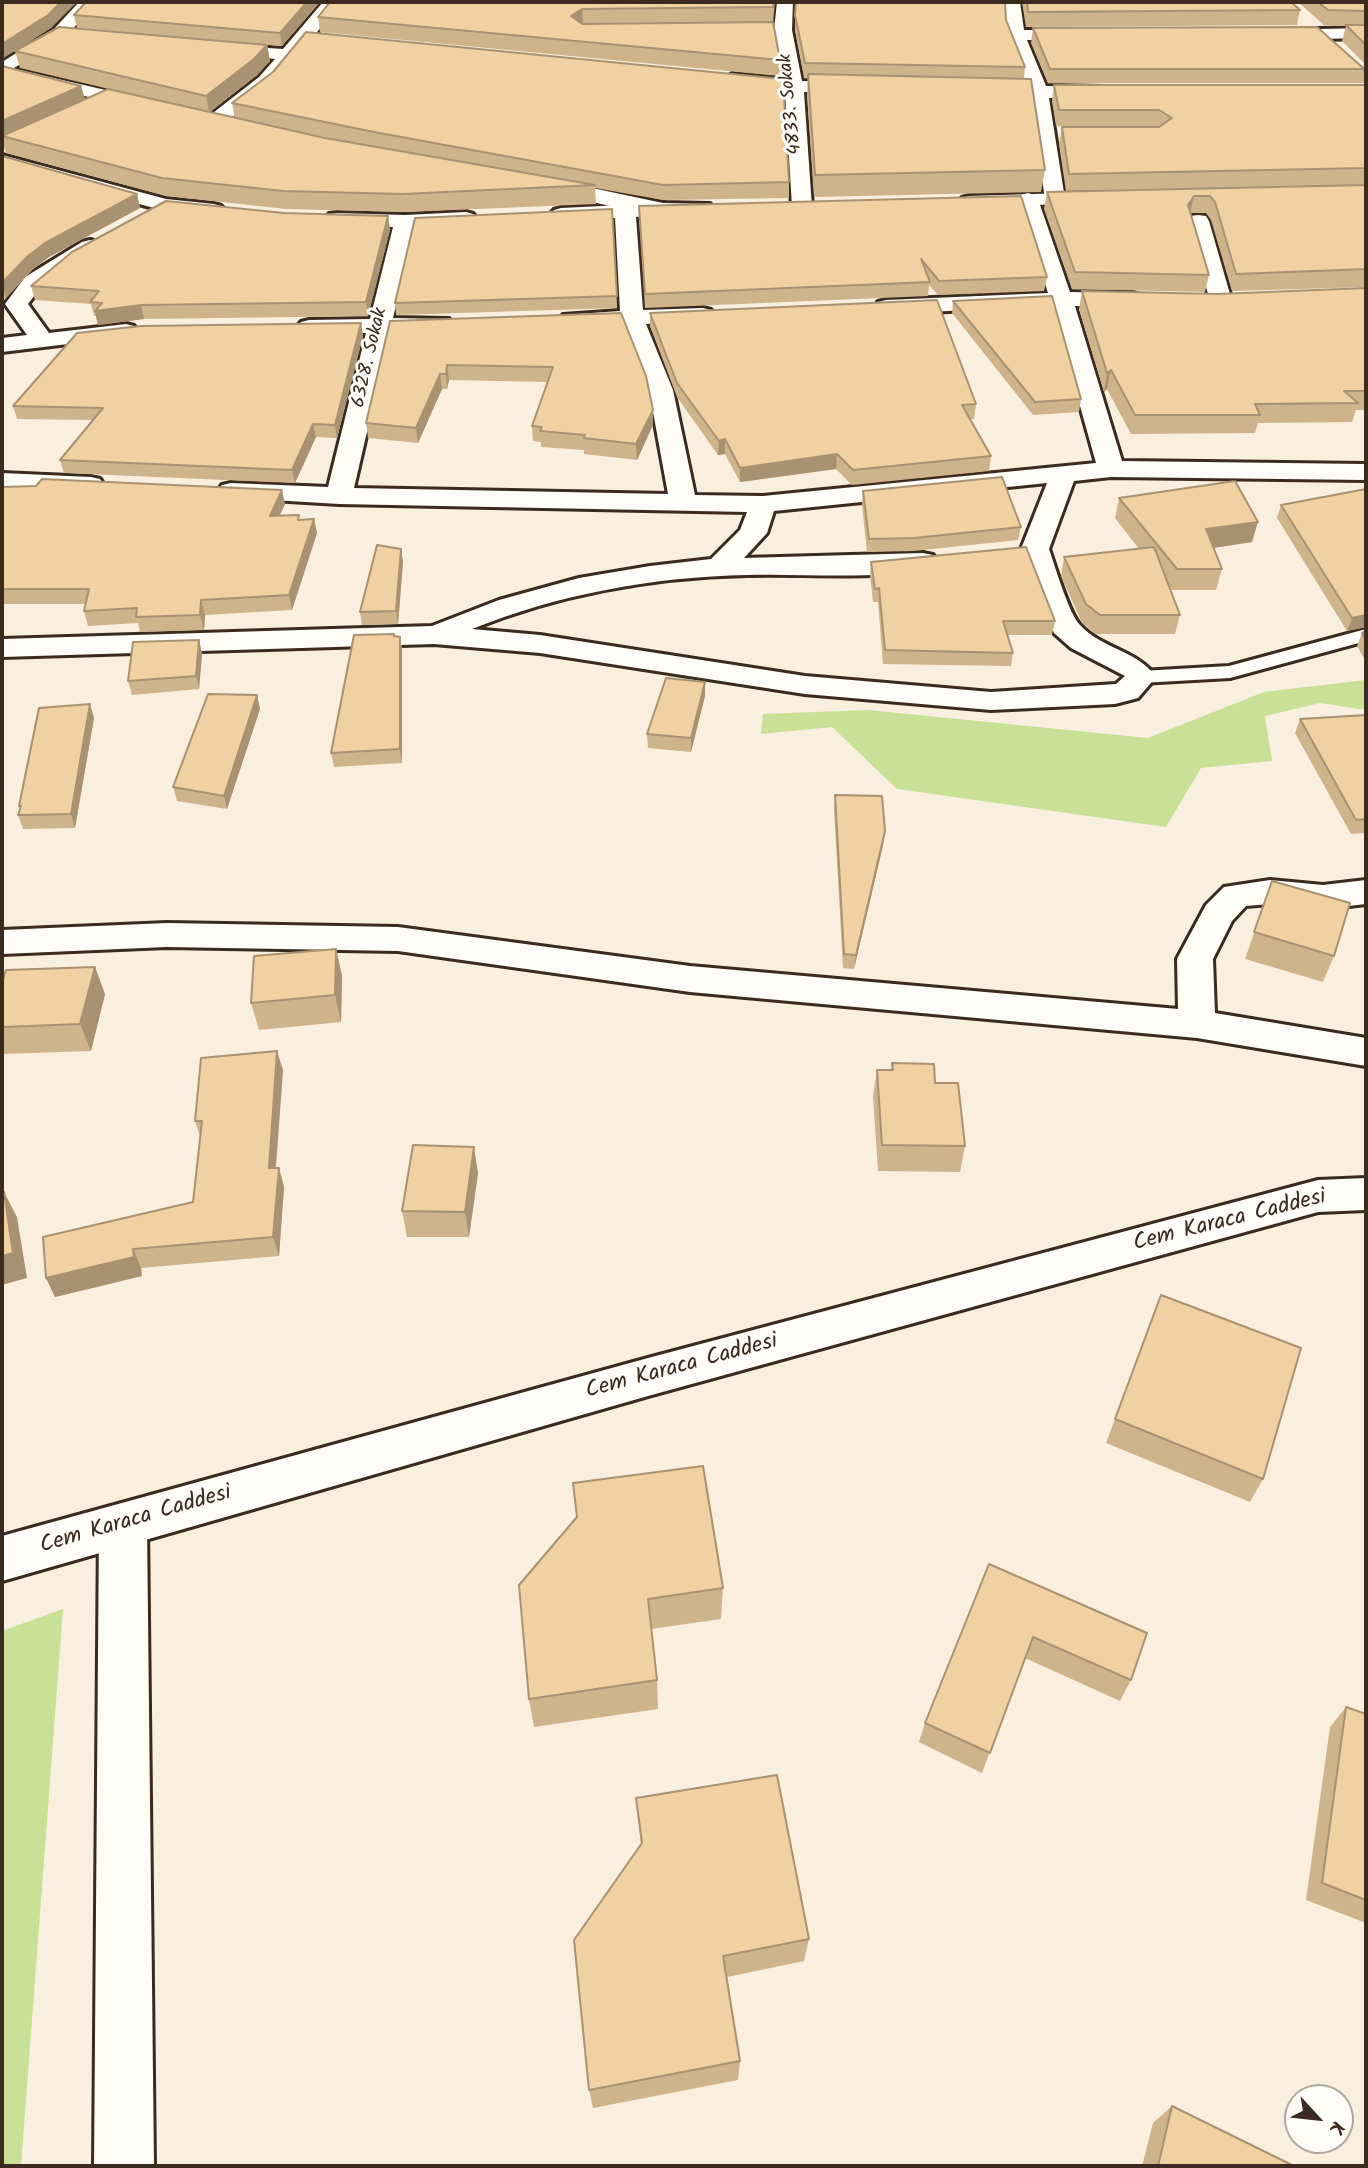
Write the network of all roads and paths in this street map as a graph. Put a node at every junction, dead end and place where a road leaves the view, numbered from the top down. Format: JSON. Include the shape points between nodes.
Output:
{"nodes":[{"id":1,"x":88,"y":2,"type":"edge"},
{"id":2,"x":332,"y":2,"type":"edge"},
{"id":3,"x":785,"y":2,"type":"edge"},
{"id":4,"x":1012,"y":2,"type":"edge"},
{"id":5,"x":1301,"y":19,"type":"edge"},
{"id":6,"x":1366,"y":33,"type":"edge"},
{"id":7,"x":59,"y":34,"type":"junction"},
{"id":8,"x":1016,"y":34,"type":"junction"},
{"id":9,"x":1107,"y":35,"type":"edge"},
{"id":10,"x":1252,"y":35,"type":"edge"},
{"id":11,"x":1319,"y":35,"type":"junction"},
{"id":12,"x":86,"y":36,"type":"edge"},
{"id":13,"x":303,"y":38,"type":"junction"},
{"id":14,"x":330,"y":41,"type":"edge"},
{"id":15,"x":194,"y":46,"type":"edge"},
{"id":16,"x":1338,"y":51,"type":"edge"},
{"id":17,"x":288,"y":55,"type":"junction"},
{"id":18,"x":2,"y":71,"type":"edge"},
{"id":19,"x":711,"y":79,"type":"edge"},
{"id":20,"x":794,"y":86,"type":"junction"},
{"id":21,"x":875,"y":88,"type":"edge"},
{"id":22,"x":957,"y":90,"type":"edge"},
{"id":23,"x":1039,"y":92,"type":"junction"},
{"id":24,"x":1125,"y":93,"type":"edge"},
{"id":25,"x":109,"y":98,"type":"junction"},
{"id":26,"x":86,"y":108,"type":"edge"},
{"id":27,"x":163,"y":109,"type":"edge"},
{"id":28,"x":242,"y":126,"type":"edge"},
{"id":29,"x":2,"y":161,"type":"edge"},
{"id":30,"x":44,"y":171,"type":"junction"},
{"id":31,"x":525,"y":181,"type":"edge"},
{"id":32,"x":12,"y":185,"type":"edge"},
{"id":33,"x":1124,"y":197,"type":"edge"},
{"id":34,"x":1028,"y":199,"type":"junction"},
{"id":35,"x":1055,"y":199,"type":"junction"},
{"id":36,"x":950,"y":202,"type":"edge"},
{"id":37,"x":165,"y":205,"type":"junction"},
{"id":38,"x":802,"y":207,"type":"edge"},
{"id":39,"x":719,"y":208,"type":"edge"},
{"id":40,"x":663,"y":209,"type":"junction"},
{"id":41,"x":625,"y":211,"type":"junction"},
{"id":42,"x":232,"y":212,"type":"edge"},
{"id":43,"x":536,"y":215,"type":"edge"},
{"id":44,"x":483,"y":217,"type":"edge"},
{"id":45,"x":141,"y":218,"type":"edge"},
{"id":46,"x":312,"y":218,"type":"edge"},
{"id":47,"x":405,"y":221,"type":"junction"},
{"id":48,"x":1198,"y":221,"type":"dead end"},
{"id":49,"x":105,"y":239,"type":"edge"},
{"id":50,"x":1061,"y":299,"type":"junction"},
{"id":51,"x":1247,"y":300,"type":"edge"},
{"id":52,"x":1158,"y":301,"type":"edge"},
{"id":53,"x":867,"y":308,"type":"edge"},
{"id":54,"x":729,"y":314,"type":"edge"},
{"id":55,"x":632,"y":318,"type":"junction"},
{"id":56,"x":551,"y":320,"type":"edge"},
{"id":57,"x":458,"y":323,"type":"edge"},
{"id":58,"x":377,"y":326,"type":"junction"},
{"id":59,"x":282,"y":327,"type":"edge"},
{"id":60,"x":144,"y":329,"type":"edge"},
{"id":61,"x":42,"y":340,"type":"junction"},
{"id":62,"x":2,"y":345,"type":"edge"},
{"id":63,"x":1111,"y":469,"type":"junction"},
{"id":64,"x":1366,"y":472,"type":"edge"},
{"id":65,"x":1063,"y":475,"type":"junction"},
{"id":66,"x":2,"y":481,"type":"edge"},
{"id":67,"x":110,"y":486,"type":"edge"},
{"id":68,"x":204,"y":490,"type":"edge"},
{"id":69,"x":339,"y":496,"type":"junction"},
{"id":70,"x":684,"y":502,"type":"junction"},
{"id":71,"x":763,"y":504,"type":"junction"},
{"id":72,"x":954,"y":557,"type":"edge"},
{"id":73,"x":719,"y":567,"type":"junction"},
{"id":74,"x":434,"y":635,"type":"junction"},
{"id":75,"x":1366,"y":635,"type":"edge"},
{"id":76,"x":2,"y":648,"type":"edge"},
{"id":77,"x":1141,"y":677,"type":"junction"},
{"id":78,"x":1366,"y":892,"type":"edge"},
{"id":79,"x":2,"y":942,"type":"edge"},
{"id":80,"x":1197,"y":1024,"type":"junction"},
{"id":81,"x":1366,"y":1052,"type":"edge"},
{"id":82,"x":1366,"y":1194,"type":"edge"},
{"id":83,"x":122,"y":1525,"type":"junction"},
{"id":84,"x":2,"y":1559,"type":"edge"},
{"id":85,"x":124,"y":2166,"type":"edge"}],
"edges":[{"from":1,"to":7,"type":"street"},
{"from":2,"to":13,"type":"street"},
{"from":3,"to":20,"type":"street","name":"4833. Sokak","via":[[777,30]]},
{"from":4,"to":8,"type":"street"},
{"from":5,"to":11,"type":"street"},
{"from":6,"to":11,"type":"street"},
{"from":7,"to":12,"type":"street"},
{"from":7,"to":18,"type":"street"},
{"from":8,"to":9,"type":"street"},
{"from":8,"to":23,"type":"street"},
{"from":10,"to":11,"type":"street"},
{"from":11,"to":16,"type":"street"},
{"from":13,"to":14,"type":"street"},
{"from":13,"to":17,"type":"street"},
{"from":15,"to":17,"type":"street"},
{"from":17,"to":28,"type":"street","via":[[266,81],[209,118]]},
{"from":18,"to":25,"type":"street"},
{"from":19,"to":20,"type":"street"},
{"from":20,"to":21,"type":"street"},
{"from":20,"to":38,"type":"street","name":"4833. Sokak"},
{"from":22,"to":23,"type":"street"},
{"from":23,"to":24,"type":"street"},
{"from":23,"to":35,"type":"street","via":[[1052,135]]},
{"from":25,"to":26,"type":"street"},
{"from":25,"to":27,"type":"street"},
{"from":29,"to":30,"type":"street"},
{"from":30,"to":32,"type":"street"},
{"from":30,"to":37,"type":"street"},
{"from":31,"to":40,"type":"street"},
{"from":33,"to":35,"type":"street"},
{"from":34,"to":35,"type":"street"},
{"from":34,"to":36,"type":"street"},
{"from":34,"to":50,"type":"street"},
{"from":37,"to":42,"type":"street"},
{"from":37,"to":45,"type":"street"},
{"from":39,"to":40,"type":"street"},
{"from":40,"to":41,"type":"street"},
{"from":41,"to":43,"type":"street"},
{"from":41,"to":55,"type":"street"},
{"from":44,"to":47,"type":"street"},
{"from":46,"to":47,"type":"street"},
{"from":47,"to":58,"type":"street","name":"6328. Sokak"},
{"from":48,"to":51,"type":"street","via":[[1211,301]]},
{"from":49,"to":61,"type":"street","via":[[33,282],[16,304]]},
{"from":50,"to":52,"type":"street"},
{"from":50,"to":53,"type":"street"},
{"from":50,"to":63,"type":"street"},
{"from":54,"to":55,"type":"street"},
{"from":55,"to":56,"type":"street"},
{"from":55,"to":70,"type":"street","via":[[661,390]]},
{"from":57,"to":58,"type":"street"},
{"from":58,"to":59,"type":"street"},
{"from":58,"to":69,"type":"street","name":"6328. Sokak"},
{"from":60,"to":61,"type":"street"},
{"from":61,"to":62,"type":"street"},
{"from":63,"to":64,"type":"street"},
{"from":63,"to":65,"type":"street"},
{"from":65,"to":71,"type":"street"},
{"from":65,"to":77,"type":"street","via":[[1021,550],[1064,627]]},
{"from":66,"to":67,"type":"street"},
{"from":68,"to":69,"type":"street"},
{"from":69,"to":70,"type":"street"},
{"from":70,"to":71,"type":"street"},
{"from":71,"to":73,"type":"street","via":[[753,533]]},
{"from":72,"to":73,"type":"street"},
{"from":73,"to":74,"type":"street","via":[[559,591],[480,614]]},
{"from":74,"to":76,"type":"street"},
{"from":74,"to":77,"type":"street","via":[[540,644],[805,685],[990,701],[1115,695],[1127,691]]},
{"from":75,"to":77,"type":"lane","via":[[1230,672]]},
{"from":78,"to":80,"type":"street","via":[[1323,897],[1270,892],[1236,895],[1218,915],[1195,959]]},
{"from":79,"to":80,"type":"street","via":[[167,935],[398,939],[690,979]]},
{"from":80,"to":81,"type":"street"},
{"from":82,"to":83,"type":"street","name":"Cem Karaca Caddesi","via":[[1318,1196]]},
{"from":83,"to":84,"type":"street","name":"Cem Karaca Caddesi"},
{"from":83,"to":85,"type":"street"}]}
